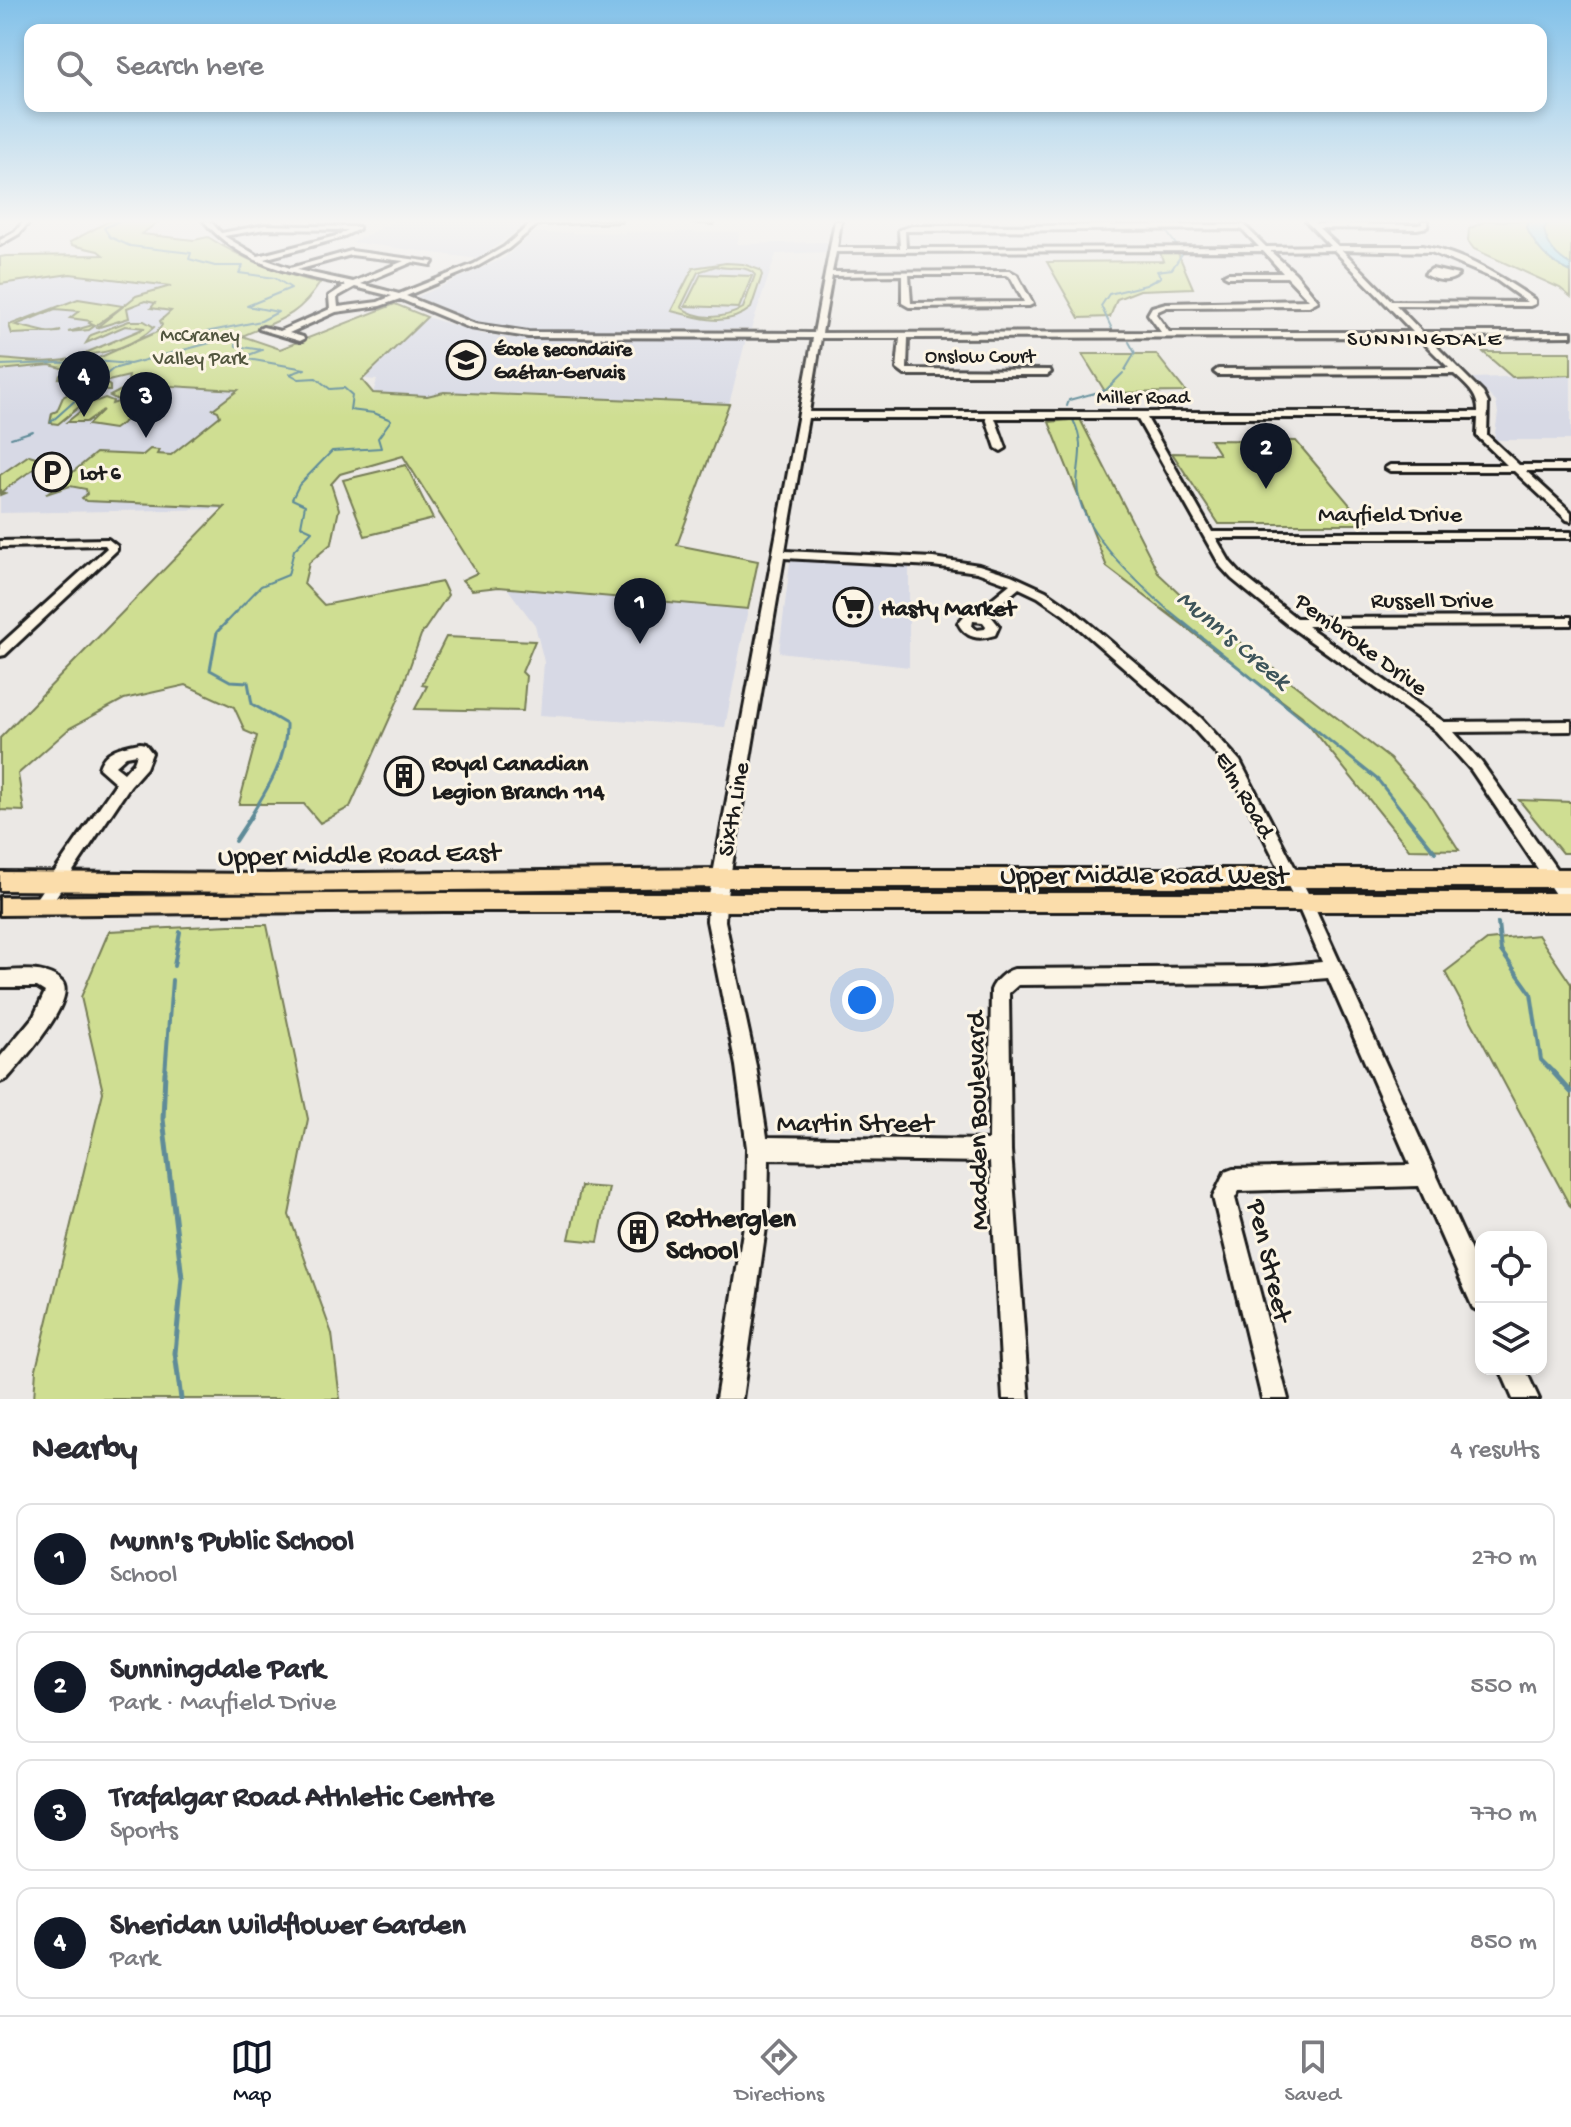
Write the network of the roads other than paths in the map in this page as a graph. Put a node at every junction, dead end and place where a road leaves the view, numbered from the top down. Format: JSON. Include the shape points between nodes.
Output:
{"nodes":[{"id":1,"x":349,"y":286,"type":"edge"},
{"id":2,"x":362,"y":286,"type":"edge"},
{"id":3,"x":423,"y":286,"type":"edge"},
{"id":4,"x":827,"y":286,"type":"edge"},
{"id":5,"x":905,"y":286,"type":"edge"},
{"id":6,"x":1019,"y":286,"type":"edge"},
{"id":7,"x":1302,"y":286,"type":"edge"},
{"id":8,"x":1373,"y":286,"type":"edge"},
{"id":9,"x":1511,"y":286,"type":"edge"},
{"id":10,"x":400,"y":296,"type":"junction"},
{"id":11,"x":1390,"y":303,"type":"junction"},
{"id":12,"x":334,"y":310,"type":"junction"},
{"id":13,"x":263,"y":329,"type":"dead end"},
{"id":14,"x":281,"y":334,"type":"junction"},
{"id":15,"x":817,"y":334,"type":"junction"},
{"id":16,"x":1421,"y":334,"type":"junction"},
{"id":17,"x":1571,"y":334,"type":"edge"},
{"id":18,"x":904,"y":335,"type":"junction"},
{"id":19,"x":1167,"y":335,"type":"junction"},
{"id":20,"x":563,"y":336,"type":"junction"},
{"id":21,"x":300,"y":339,"type":"dead end"},
{"id":22,"x":550,"y":350,"type":"dead end"},
{"id":23,"x":1456,"y":371,"type":"junction"},
{"id":24,"x":1047,"y":372,"type":"dead end"},
{"id":25,"x":1218,"y":372,"type":"dead end"},
{"id":26,"x":1140,"y":414,"type":"junction"},
{"id":27,"x":804,"y":415,"type":"junction"},
{"id":28,"x":1482,"y":415,"type":"junction"},
{"id":29,"x":990,"y":416,"type":"junction"},
{"id":30,"x":1001,"y":448,"type":"dead end"},
{"id":31,"x":1390,"y":468,"type":"dead end"},
{"id":32,"x":1514,"y":468,"type":"junction"},
{"id":33,"x":1571,"y":468,"type":"edge"},
{"id":34,"x":1571,"y":518,"type":"edge"},
{"id":35,"x":1209,"y":535,"type":"junction"},
{"id":36,"x":1571,"y":535,"type":"edge"},
{"id":37,"x":0,"y":544,"type":"edge"},
{"id":38,"x":778,"y":554,"type":"junction"},
{"id":39,"x":1018,"y":583,"type":"junction"},
{"id":40,"x":977,"y":617,"type":"dead end"},
{"id":41,"x":1571,"y":621,"type":"edge"},
{"id":42,"x":1293,"y":622,"type":"junction"},
{"id":43,"x":0,"y":652,"type":"edge"},
{"id":44,"x":1571,"y":726,"type":"edge"},
{"id":45,"x":1441,"y":727,"type":"junction"},
{"id":46,"x":125,"y":782,"type":"dead end"},
{"id":47,"x":1562,"y":877,"type":"edge"},
{"id":48,"x":720,"y":878,"type":"junction"},
{"id":49,"x":1293,"y":878,"type":"junction"},
{"id":50,"x":0,"y":881,"type":"edge"},
{"id":51,"x":55,"y":884,"type":"junction"},
{"id":52,"x":717,"y":901,"type":"junction"},
{"id":53,"x":1570,"y":902,"type":"edge"},
{"id":54,"x":1305,"y":904,"type":"junction"},
{"id":55,"x":41,"y":905,"type":"junction"},
{"id":56,"x":0,"y":906,"type":"edge"},
{"id":57,"x":1335,"y":969,"type":"junction"},
{"id":58,"x":0,"y":979,"type":"edge"},
{"id":59,"x":0,"y":1072,"type":"edge"},
{"id":60,"x":758,"y":1148,"type":"junction"},
{"id":61,"x":1000,"y":1151,"type":"junction"},
{"id":62,"x":1424,"y":1175,"type":"junction"},
{"id":63,"x":1475,"y":1287,"type":"edge"},
{"id":64,"x":1515,"y":1375,"type":"edge"},
{"id":65,"x":729,"y":1399,"type":"edge"},
{"id":66,"x":1016,"y":1399,"type":"edge"},
{"id":67,"x":1275,"y":1399,"type":"edge"},
{"id":68,"x":1526,"y":1399,"type":"edge"}],
"edges":[{"from":1,"to":12,"type":"street","via":[[333,296]]},
{"from":2,"to":10,"type":"street"},
{"from":3,"to":10,"type":"street"},
{"from":4,"to":15,"type":"street","name":"Sixth Line"},
{"from":5,"to":6,"type":"street","via":[[909,305],[1029,304]]},
{"from":7,"to":19,"type":"street","via":[[1314,301],[1155,309],[1152,314]]},
{"from":8,"to":11,"type":"street"},
{"from":9,"to":11,"type":"street","via":[[1532,302]]},
{"from":10,"to":12,"type":"street","via":[[366,308]]},
{"from":10,"to":20,"type":"street","via":[[474,326]]},
{"from":11,"to":16,"type":"street"},
{"from":12,"to":14,"type":"street"},
{"from":13,"to":14,"type":"street"},
{"from":14,"to":21,"type":"street"},
{"from":15,"to":18,"type":"street"},
{"from":15,"to":20,"type":"street"},
{"from":15,"to":27,"type":"street","name":"Sixth Line"},
{"from":16,"to":17,"type":"street"},
{"from":16,"to":19,"type":"street"},
{"from":16,"to":23,"type":"street"},
{"from":18,"to":19,"type":"street"},
{"from":18,"to":24,"type":"street","name":"Onslow Court","via":[[905,372]]},
{"from":20,"to":22,"type":"street"},
{"from":23,"to":25,"type":"street"},
{"from":23,"to":28,"type":"street","via":[[1478,393]]},
{"from":26,"to":28,"type":"street","name":"Miller Road"},
{"from":26,"to":29,"type":"street","name":"Miller Road"},
{"from":26,"to":35,"type":"street","name":"Pembroke Drive"},
{"from":27,"to":29,"type":"street","name":"Miller Road"},
{"from":27,"to":38,"type":"street","name":"Sixth Line"},
{"from":28,"to":32,"type":"street","via":[[1482,436]]},
{"from":29,"to":30,"type":"street"},
{"from":31,"to":32,"type":"street"},
{"from":32,"to":33,"type":"street"},
{"from":32,"to":34,"type":"street"},
{"from":35,"to":36,"type":"street","name":"Mayfield Drive"},
{"from":35,"to":42,"type":"street","name":"Pembroke Drive","via":[[1236,576]]},
{"from":37,"to":43,"type":"street","via":[[108,542],[113,548]]},
{"from":38,"to":39,"type":"street","name":"Elm Road","via":[[933,562],[979,569]]},
{"from":38,"to":48,"type":"street","name":"Sixth Line"},
{"from":39,"to":40,"type":"street"},
{"from":39,"to":49,"type":"street","name":"Elm Road","via":[[1068,612],[1204,730],[1235,765]]},
{"from":41,"to":42,"type":"street","name":"Russell Drive"},
{"from":42,"to":45,"type":"street","name":"Pembroke Drive"},
{"from":44,"to":45,"type":"street"},
{"from":45,"to":47,"type":"street","name":"Pembroke Drive"},
{"from":46,"to":51,"type":"street"},
{"from":47,"to":49,"type":"main road","name":"Upper Middle Road West"},
{"from":47,"to":53,"type":"street","name":"Pembroke Drive"},
{"from":48,"to":49,"type":"main road","name":"Upper Middle Road West"},
{"from":48,"to":51,"type":"main road","name":"Upper Middle Road East"},
{"from":48,"to":52,"type":"street","name":"Sixth Line"},
{"from":49,"to":54,"type":"street","name":"Elm Road"},
{"from":50,"to":51,"type":"main road","name":"Upper Middle Road East"},
{"from":51,"to":55,"type":"street"},
{"from":52,"to":54,"type":"main road","name":"Upper Middle Road West"},
{"from":52,"to":55,"type":"main road","name":"Upper Middle Road East"},
{"from":52,"to":60,"type":"street","name":"Sixth Line","via":[[716,921]]},
{"from":53,"to":54,"type":"main road","name":"Upper Middle Road West"},
{"from":54,"to":57,"type":"street","name":"Elm Road"},
{"from":55,"to":56,"type":"main road","name":"Upper Middle Road East"},
{"from":57,"to":61,"type":"street","name":"Madden Boulevard","via":[[1264,975],[1014,977],[1000,990]]},
{"from":57,"to":62,"type":"street","name":"Elm Road"},
{"from":58,"to":59,"type":"street","via":[[39,979],[55,988],[42,1020]]},
{"from":60,"to":61,"type":"street","name":"Martin Street"},
{"from":60,"to":65,"type":"street","name":"Sixth Line","via":[[757,1213]]},
{"from":61,"to":66,"type":"street","name":"Madden Boulevard"},
{"from":62,"to":63,"type":"street","name":"Elm Road"},
{"from":62,"to":67,"type":"street","name":"Pen Street","via":[[1233,1180],[1224,1197],[1226,1209]]},
{"from":64,"to":68,"type":"street"}]}
